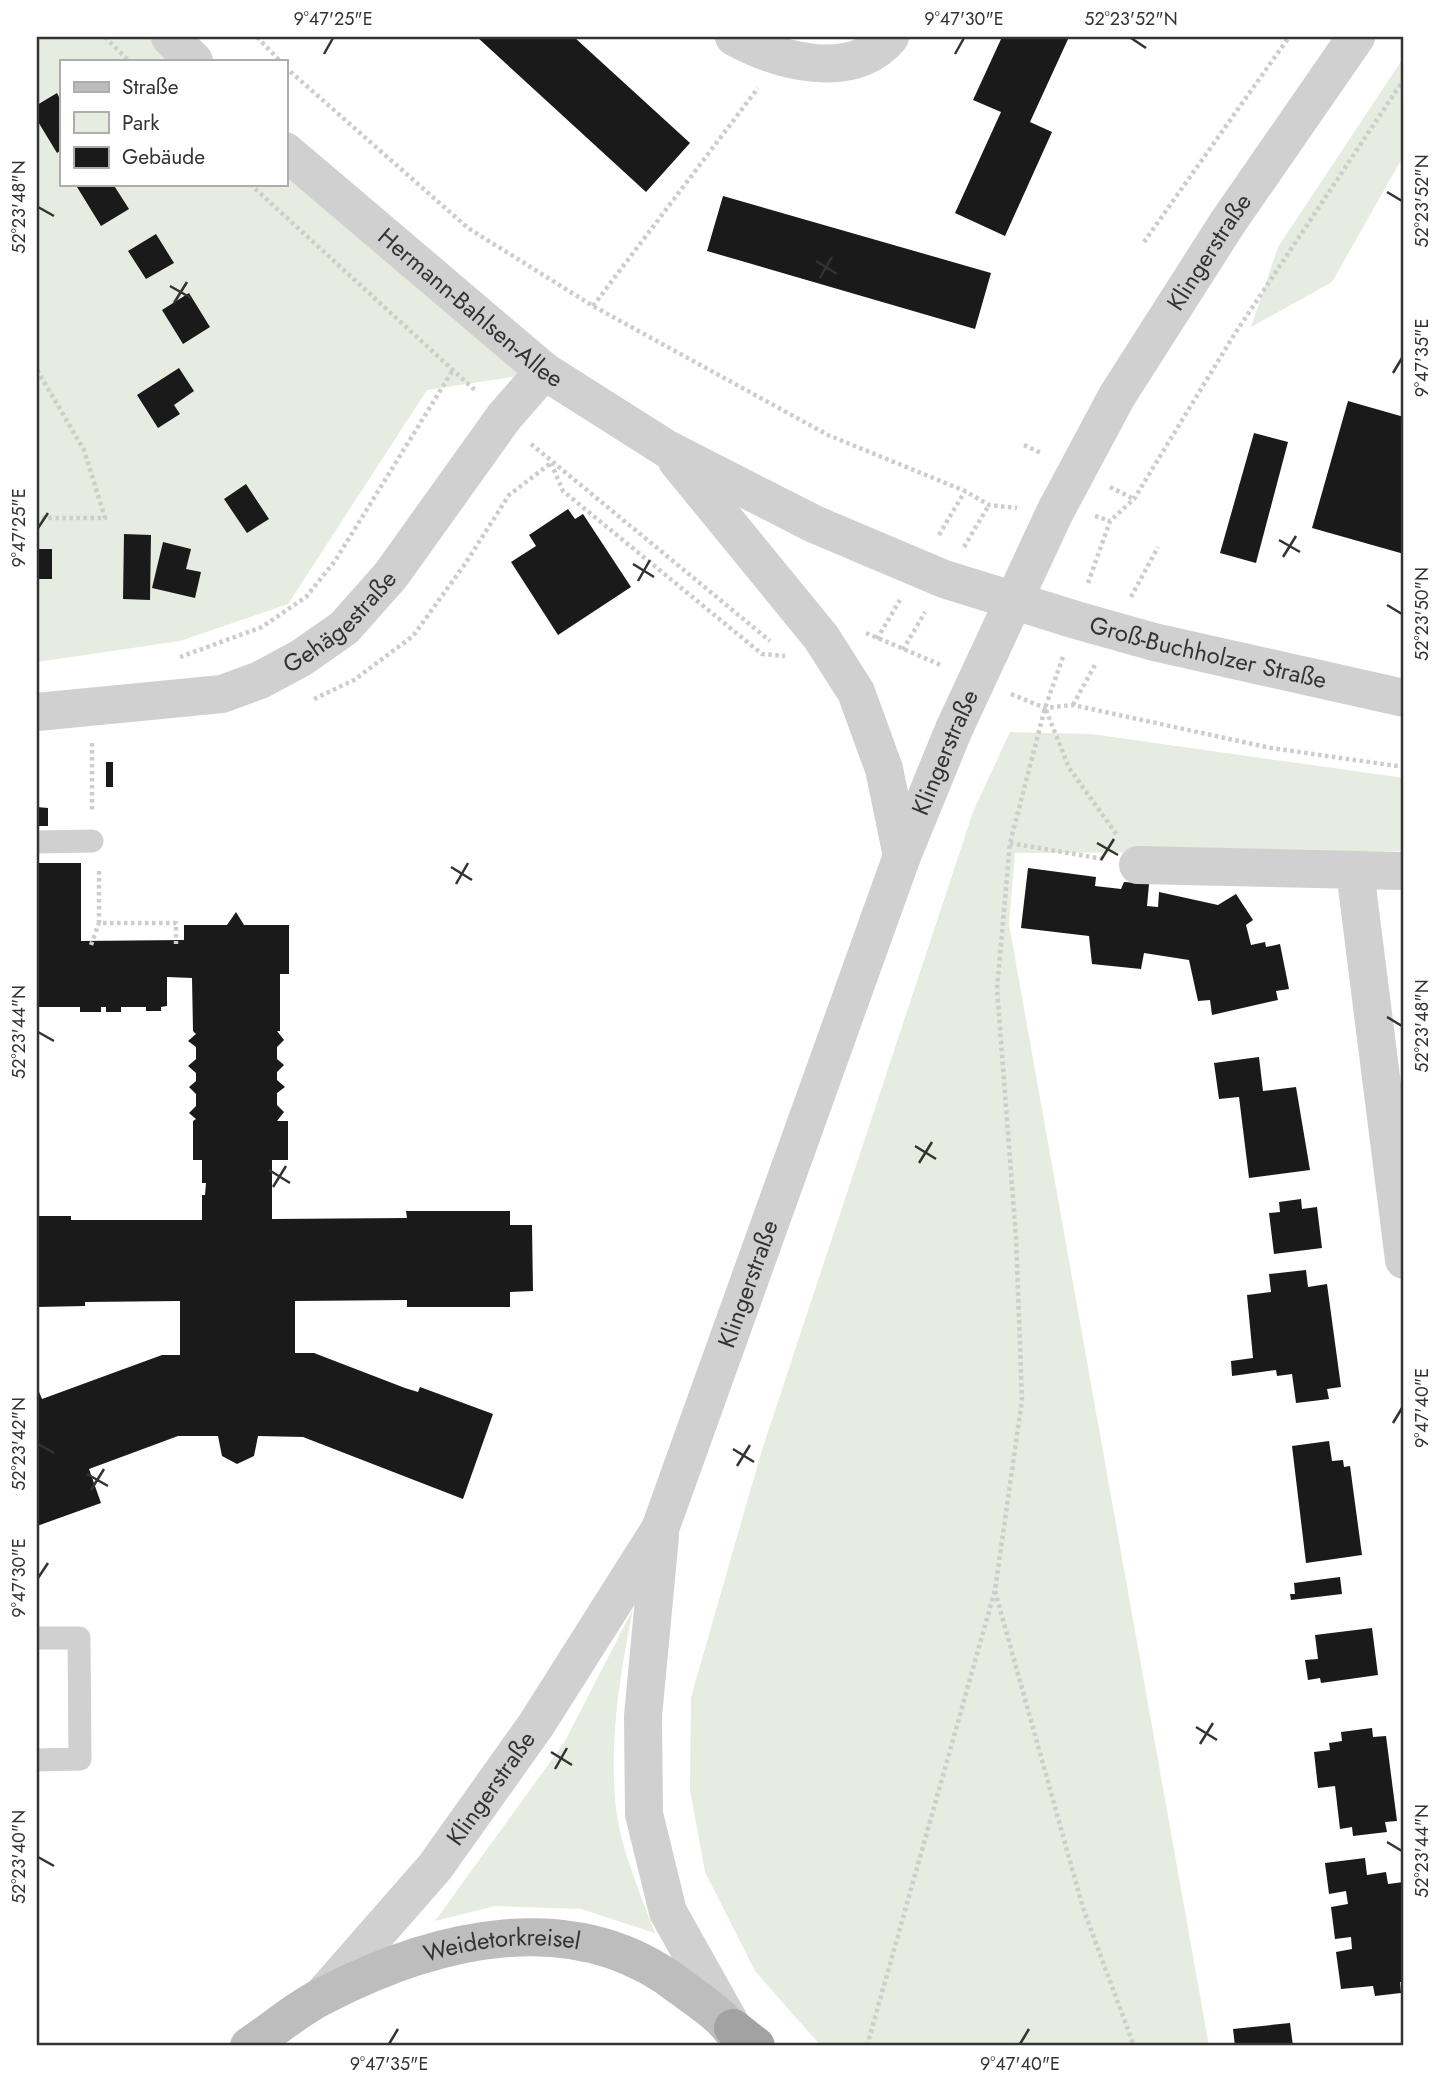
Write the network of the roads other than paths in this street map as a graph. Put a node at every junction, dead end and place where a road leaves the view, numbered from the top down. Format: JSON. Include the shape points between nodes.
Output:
{"nodes":[{"id":1,"x":170,"y":37,"type":"edge"},
{"id":2,"x":734,"y":37,"type":"edge"},
{"id":3,"x":890,"y":37,"type":"edge"},
{"id":4,"x":1356,"y":37,"type":"edge"},
{"id":5,"x":193,"y":60,"type":"edge"},
{"id":6,"x":287,"y":153,"type":"edge"},
{"id":7,"x":544,"y":371,"type":"junction"},
{"id":8,"x":667,"y":449,"type":"junction"},
{"id":9,"x":1014,"y":600,"type":"junction"},
{"id":10,"x":1404,"y":698,"type":"edge"},
{"id":11,"x":37,"y":712,"type":"edge"},
{"id":12,"x":92,"y":841,"type":"dead end"},
{"id":13,"x":37,"y":842,"type":"edge"},
{"id":14,"x":902,"y":856,"type":"junction"},
{"id":15,"x":1138,"y":865,"type":"road end"},
{"id":16,"x":1355,"y":871,"type":"junction"},
{"id":17,"x":1404,"y":871,"type":"edge"},
{"id":18,"x":1404,"y":1260,"type":"edge"},
{"id":19,"x":660,"y":1529,"type":"junction"},
{"id":20,"x":37,"y":1638,"type":"edge"},
{"id":21,"x":37,"y":1760,"type":"edge"},
{"id":22,"x":322,"y":1996,"type":"junction"},
{"id":23,"x":743,"y":2040,"type":"edge"},
{"id":24,"x":249,"y":2046,"type":"edge"}],
"edges":[{"from":1,"to":5,"type":"street"},
{"from":2,"to":3,"type":"street","via":[[782,57],[820,63],[857,60]]},
{"from":4,"to":9,"type":"street","name":"Klingerstraße","via":[[1207,254],[1117,396]]},
{"from":6,"to":7,"type":"street","name":"Hermann-Bahlsen-Allee"},
{"from":7,"to":8,"type":"street","name":"Hermann-Bahlsen-Allee"},
{"from":7,"to":11,"type":"street","name":"Gehägestraße","via":[[504,417],[391,575],[344,628],[301,658],[222,694]]},
{"from":8,"to":9,"type":"street","name":"Hermann-Bahlsen-Allee","via":[[814,524],[944,579]]},
{"from":8,"to":14,"type":"street","name":"Hermann-Bahlsen-Allee","via":[[821,638],[856,692],[884,769]]},
{"from":9,"to":10,"type":"street","name":"Groß-Buchholzer Straße","via":[[1181,648]]},
{"from":9,"to":14,"type":"street","name":"Klingerstraße"},
{"from":12,"to":13,"type":"lane"},
{"from":14,"to":19,"type":"street","name":"Klingerstraße"},
{"from":15,"to":16,"type":"street"},
{"from":16,"to":17,"type":"street"},
{"from":16,"to":18,"type":"street"},
{"from":19,"to":22,"type":"street","name":"Klingerstraße","via":[[536,1725],[435,1867]]},
{"from":19,"to":23,"type":"street","name":"Klingerstraße","via":[[643,1716],[644,1814],[668,1912]]},
{"from":20,"to":21,"type":"lane","via":[[79,1638],[80,1759]]},
{"from":22,"to":23,"type":"main road","name":"Weidetorkreisel","via":[[422,1953],[497,1937],[574,1938],[655,1966]]},
{"from":22,"to":24,"type":"main road","name":"Weidetorkreisel"}]}
